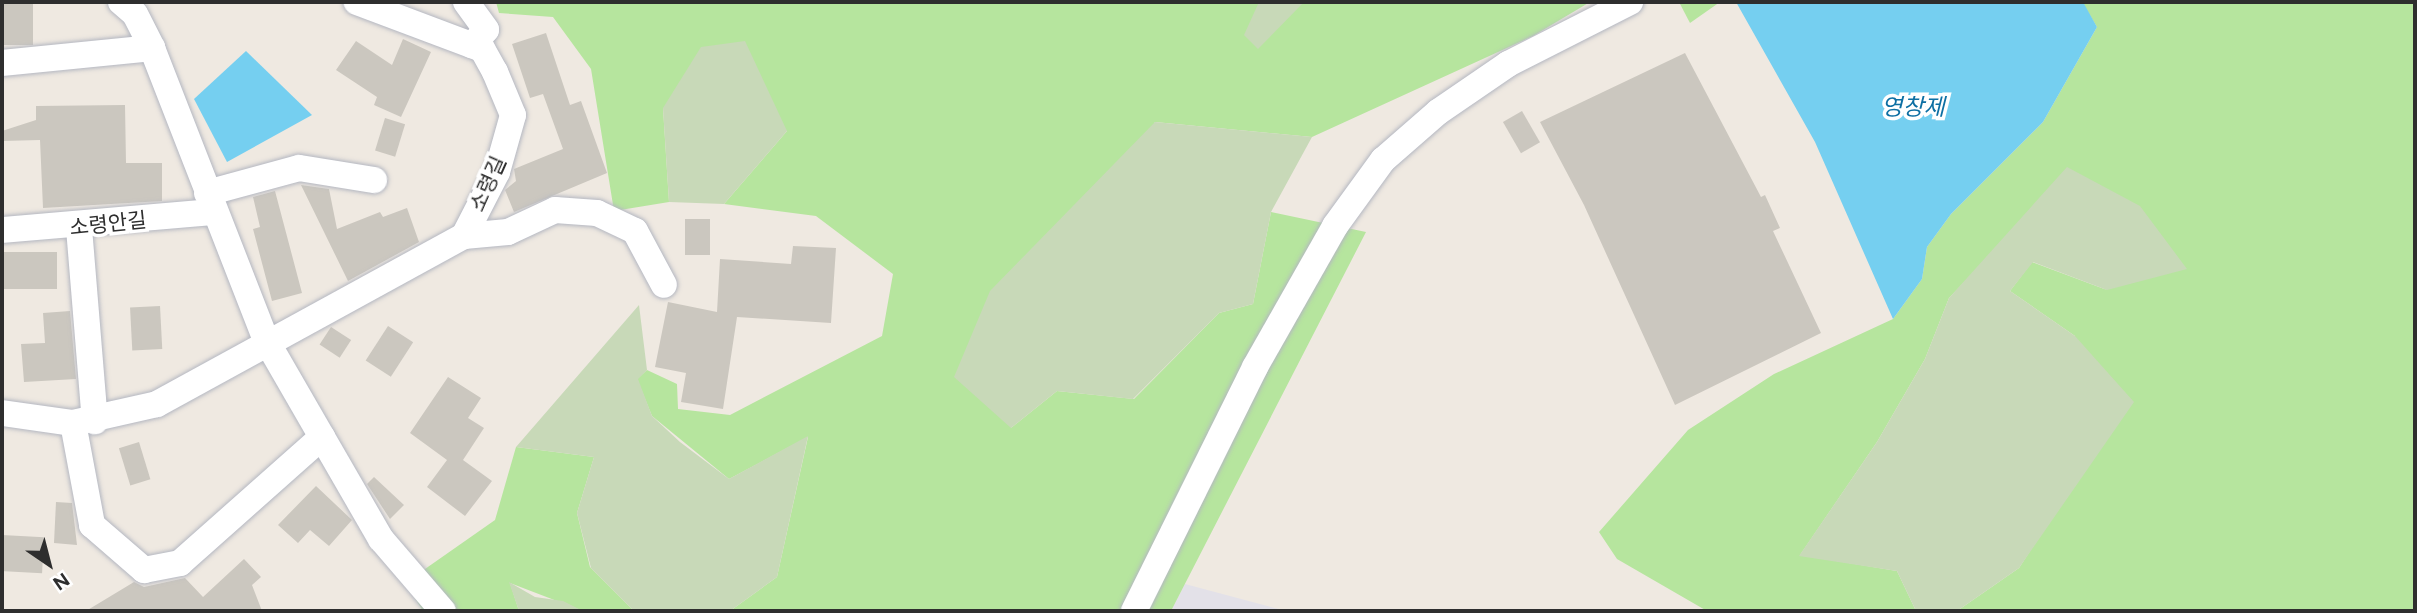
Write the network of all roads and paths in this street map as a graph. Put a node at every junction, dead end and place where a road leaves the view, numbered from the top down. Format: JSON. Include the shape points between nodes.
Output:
{"nodes":[{"id":1,"x":357,"y":2,"type":"edge"},
{"id":2,"x":466,"y":2,"type":"edge"},
{"id":3,"x":1630,"y":2,"type":"edge"},
{"id":4,"x":134,"y":6,"type":"edge"},
{"id":5,"x":472,"y":45,"type":"junction"},
{"id":6,"x":152,"y":48,"type":"junction"},
{"id":7,"x":2,"y":63,"type":"edge"},
{"id":8,"x":374,"y":180,"type":"dead end"},
{"id":9,"x":211,"y":202,"type":"junction"},
{"id":10,"x":79,"y":228,"type":"junction"},
{"id":11,"x":2,"y":230,"type":"edge"},
{"id":12,"x":464,"y":236,"type":"junction"},
{"id":13,"x":664,"y":285,"type":"dead end"},
{"id":14,"x":266,"y":340,"type":"junction"},
{"id":15,"x":2,"y":413,"type":"edge"},
{"id":16,"x":84,"y":422,"type":"junction"},
{"id":17,"x":322,"y":437,"type":"junction"},
{"id":18,"x":443,"y":611,"type":"edge"},
{"id":19,"x":1134,"y":611,"type":"edge"}],
"edges":[{"from":1,"to":5,"type":"street"},
{"from":2,"to":5,"type":"street","via":[[486,30]]},
{"from":3,"to":19,"type":"street","via":[[1508,64],[1438,112],[1383,160],[1335,226],[1255,367]]},
{"from":4,"to":6,"type":"street"},
{"from":5,"to":12,"type":"street","name":"소령길","via":[[482,50],[513,115],[497,172]]},
{"from":6,"to":7,"type":"street"},
{"from":6,"to":9,"type":"street"},
{"from":8,"to":9,"type":"street","name":"소령안길","via":[[299,168]]},
{"from":9,"to":10,"type":"street","name":"소령안길"},
{"from":9,"to":14,"type":"street"},
{"from":10,"to":11,"type":"street","name":"소령안길"},
{"from":10,"to":16,"type":"street"},
{"from":12,"to":13,"type":"street","via":[[509,232],[555,210],[597,213],[635,231]]},
{"from":12,"to":14,"type":"street","name":"소령길"},
{"from":14,"to":16,"type":"street","name":"소령길","via":[[156,404]]},
{"from":14,"to":17,"type":"street"},
{"from":15,"to":16,"type":"street","name":"소령길"},
{"from":16,"to":17,"type":"street","via":[[92,525],[144,570],[180,563]]},
{"from":17,"to":18,"type":"street","via":[[381,539]]}]}
